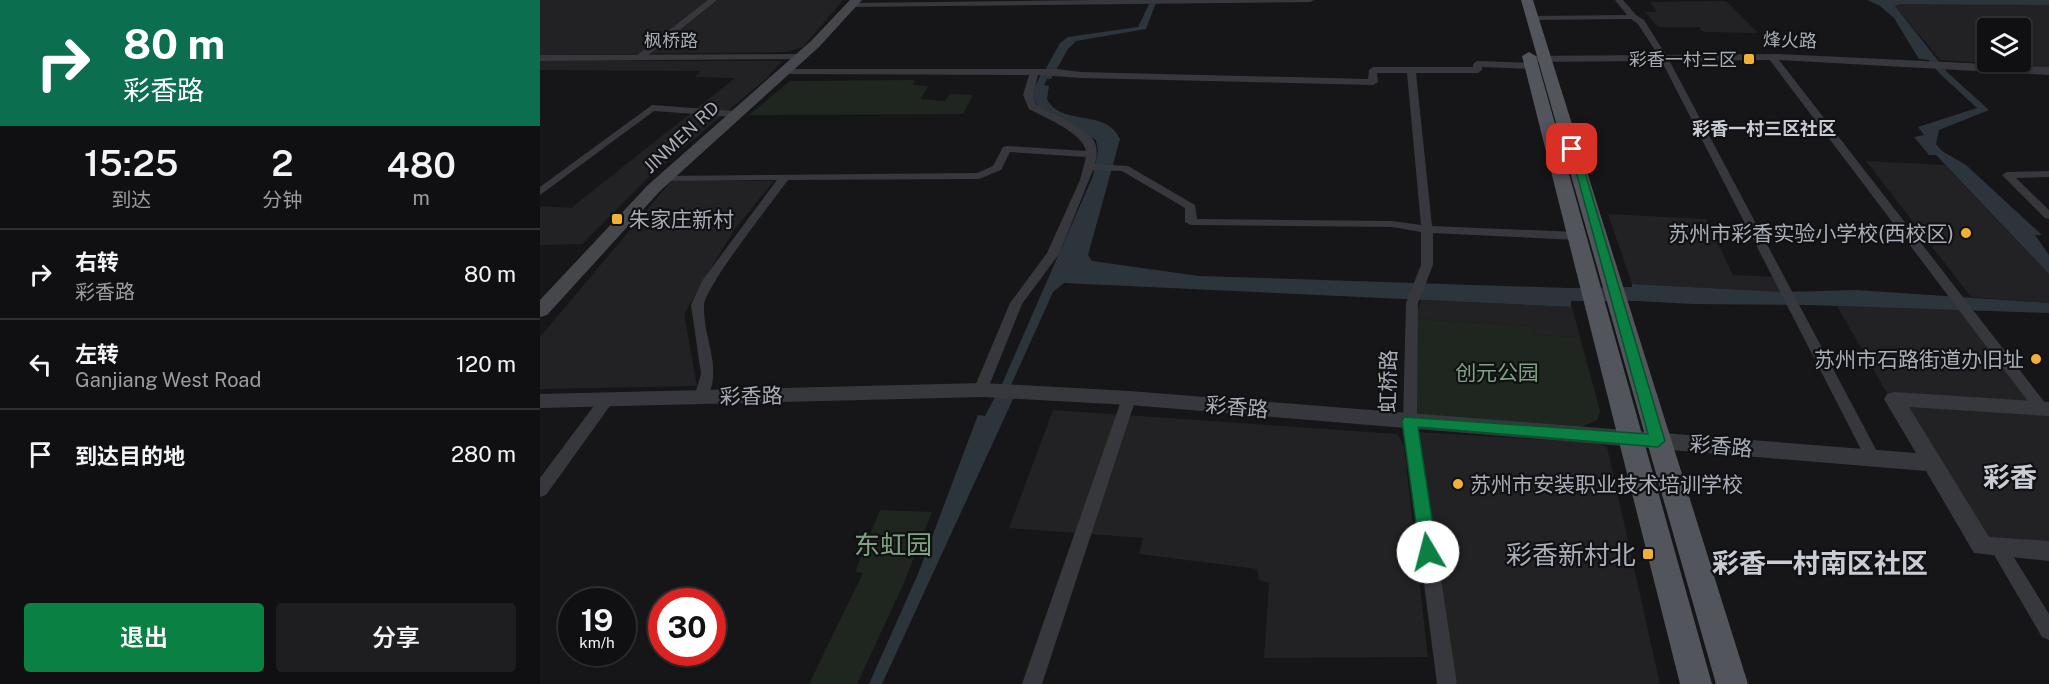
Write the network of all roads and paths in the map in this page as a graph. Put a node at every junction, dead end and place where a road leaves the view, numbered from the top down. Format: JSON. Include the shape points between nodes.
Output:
{"nodes":[{"id":1,"x":713,"y":0,"type":"edge"},
{"id":2,"x":1310,"y":0,"type":"edge"},
{"id":3,"x":1514,"y":0,"type":"edge"},
{"id":4,"x":1527,"y":0,"type":"edge"},
{"id":5,"x":1618,"y":0,"type":"edge"},
{"id":6,"x":854,"y":3,"type":"edge"},
{"id":7,"x":1632,"y":17,"type":"junction"},
{"id":8,"x":1533,"y":18,"type":"junction"},
{"id":9,"x":802,"y":56,"type":"junction"},
{"id":10,"x":1772,"y":57,"type":"junction"},
{"id":11,"x":540,"y":58,"type":"edge"},
{"id":12,"x":639,"y":58,"type":"junction"},
{"id":13,"x":1664,"y":58,"type":"junction"},
{"id":14,"x":1535,"y":61,"type":"junction"},
{"id":15,"x":1411,"y":70,"type":"junction"},
{"id":16,"x":784,"y":71,"type":"junction"},
{"id":17,"x":2049,"y":71,"type":"edge"},
{"id":18,"x":1034,"y":72,"type":"junction"},
{"id":19,"x":735,"y":114,"type":"junction"},
{"id":20,"x":1092,"y":154,"type":"junction"},
{"id":21,"x":1091,"y":167,"type":"junction"},
{"id":22,"x":2049,"y":174,"type":"edge"},
{"id":23,"x":785,"y":177,"type":"junction"},
{"id":24,"x":665,"y":178,"type":"junction"},
{"id":25,"x":540,"y":192,"type":"edge"},
{"id":26,"x":2049,"y":216,"type":"edge"},
{"id":27,"x":1427,"y":229,"type":"junction"},
{"id":28,"x":1577,"y":237,"type":"junction"},
{"id":29,"x":1604,"y":293,"type":"junction"},
{"id":30,"x":540,"y":311,"type":"edge"},
{"id":31,"x":982,"y":391,"type":"junction"},
{"id":32,"x":701,"y":397,"type":"junction"},
{"id":33,"x":1130,"y":398,"type":"junction"},
{"id":34,"x":607,"y":399,"type":"junction"},
{"id":35,"x":540,"y":401,"type":"edge"},
{"id":36,"x":2045,"y":409,"type":"edge"},
{"id":37,"x":1410,"y":421,"type":"junction"},
{"id":38,"x":1631,"y":439,"type":"junction"},
{"id":39,"x":1658,"y":441,"type":"junction"},
{"id":40,"x":1873,"y":459,"type":"junction"},
{"id":41,"x":1932,"y":463,"type":"junction"},
{"id":42,"x":540,"y":490,"type":"edge"},
{"id":43,"x":1999,"y":548,"type":"junction"},
{"id":44,"x":2049,"y":551,"type":"edge"},
{"id":45,"x":2049,"y":631,"type":"edge"},
{"id":46,"x":1032,"y":684,"type":"edge"},
{"id":47,"x":1447,"y":684,"type":"edge"},
{"id":48,"x":1696,"y":684,"type":"edge"},
{"id":49,"x":1732,"y":684,"type":"edge"}],
"edges":[{"from":1,"to":12,"type":"street"},
{"from":2,"to":6,"type":"street"},
{"from":3,"to":14,"type":"main road"},
{"from":4,"to":8,"type":"main road"},
{"from":5,"to":7,"type":"street"},
{"from":6,"to":9,"type":"main road","name":"JINMEN RD"},
{"from":7,"to":8,"type":"street"},
{"from":7,"to":13,"type":"street","via":[[1641,22]]},
{"from":8,"to":14,"type":"main road"},
{"from":9,"to":12,"type":"street","name":"枫桥路"},
{"from":9,"to":16,"type":"main road","name":"JINMEN RD"},
{"from":10,"to":13,"type":"street","name":"烽火路"},
{"from":10,"to":17,"type":"street","name":"烽火路"},
{"from":10,"to":36,"type":"street","via":[[1964,311]]},
{"from":11,"to":12,"type":"street","name":"枫桥路"},
{"from":13,"to":14,"type":"street","name":"烽火路"},
{"from":13,"to":40,"type":"street"},
{"from":14,"to":15,"type":"street","via":[[1477,64],[1478,70]]},
{"from":14,"to":28,"type":"main road"},
{"from":14,"to":29,"type":"main road"},
{"from":15,"to":18,"type":"street","via":[[1373,70],[1373,82]]},
{"from":15,"to":27,"type":"street","name":"虹桥路"},
{"from":16,"to":18,"type":"street"},
{"from":16,"to":19,"type":"main road","name":"JINMEN RD"},
{"from":18,"to":20,"type":"street","via":[[1028,95],[1032,107],[1078,132],[1089,141]]},
{"from":19,"to":24,"type":"main road","name":"JINMEN RD"},
{"from":19,"to":25,"type":"street","via":[[652,108]]},
{"from":20,"to":21,"type":"street"},
{"from":20,"to":23,"type":"street","via":[[1007,149],[997,168],[979,176]]},
{"from":21,"to":27,"type":"street","via":[[1124,168],[1191,207],[1191,222],[1392,224]]},
{"from":21,"to":31,"type":"street","via":[[1053,254],[1016,303]]},
{"from":22,"to":26,"type":"street","via":[[2007,175]]},
{"from":23,"to":24,"type":"street"},
{"from":23,"to":32,"type":"street","via":[[706,284],[697,305],[708,374]]},
{"from":24,"to":30,"type":"main road","name":"JINMEN RD"},
{"from":27,"to":28,"type":"street"},
{"from":27,"to":37,"type":"street","name":"虹桥路","via":[[1427,265],[1412,303]]},
{"from":28,"to":29,"type":"main road"},
{"from":29,"to":38,"type":"main road"},
{"from":29,"to":39,"type":"main road"},
{"from":31,"to":32,"type":"street","name":"彩香路"},
{"from":31,"to":33,"type":"street","name":"彩香路"},
{"from":32,"to":34,"type":"street","name":"彩香路"},
{"from":33,"to":37,"type":"street","name":"彩香路"},
{"from":33,"to":46,"type":"street"},
{"from":34,"to":35,"type":"street","name":"彩香路"},
{"from":34,"to":42,"type":"street"},
{"from":36,"to":41,"type":"street","via":[[1894,399]]},
{"from":37,"to":38,"type":"street","name":"彩香路"},
{"from":37,"to":47,"type":"street","name":"虹桥路"},
{"from":38,"to":39,"type":"street","name":"彩香路"},
{"from":38,"to":48,"type":"main road"},
{"from":39,"to":40,"type":"street","name":"彩香路"},
{"from":39,"to":49,"type":"main road"},
{"from":40,"to":41,"type":"street","name":"彩香路"},
{"from":41,"to":43,"type":"street","via":[[1982,546]]},
{"from":43,"to":44,"type":"street"},
{"from":43,"to":45,"type":"street"}]}
